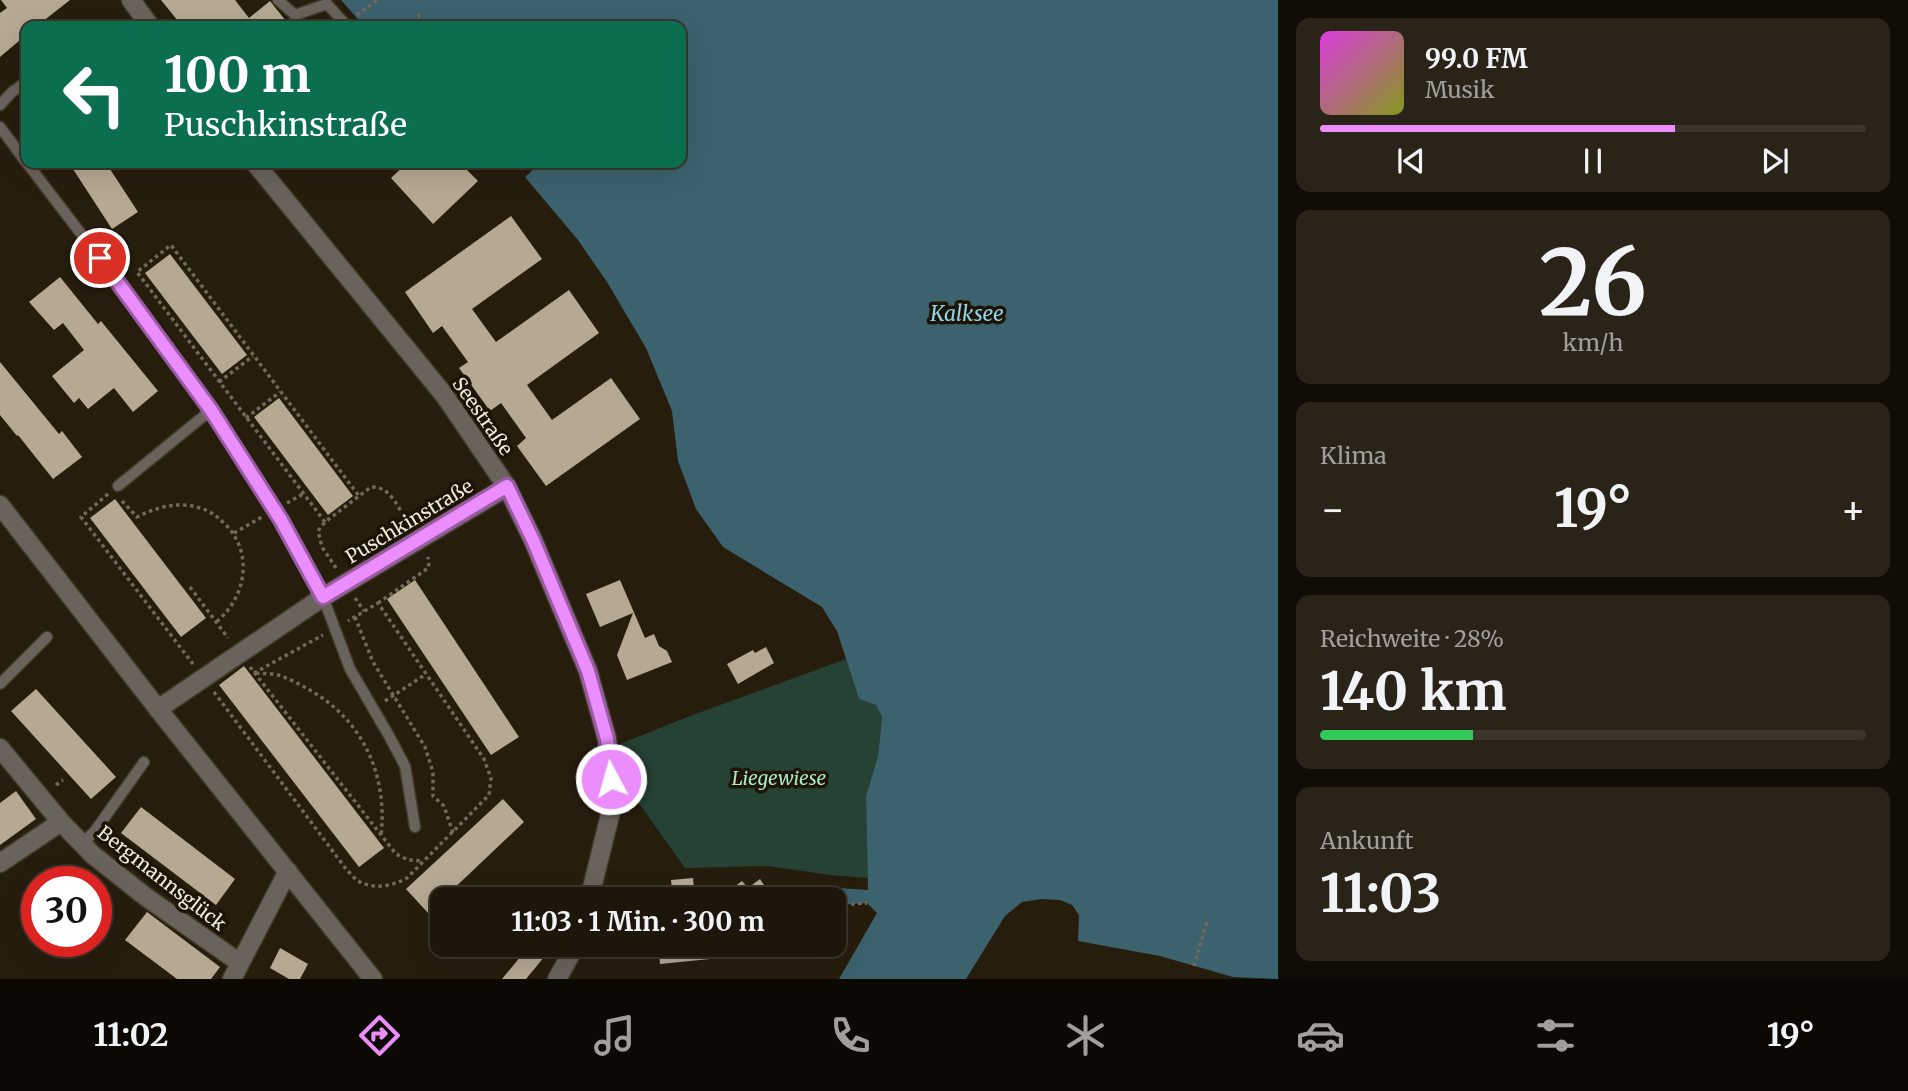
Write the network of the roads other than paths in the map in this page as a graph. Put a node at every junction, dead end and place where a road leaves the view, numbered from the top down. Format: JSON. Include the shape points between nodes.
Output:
{"nodes":[{"id":1,"x":131,"y":0,"type":"edge"},
{"id":2,"x":278,"y":0,"type":"edge"},
{"id":3,"x":146,"y":21,"type":"edge"},
{"id":4,"x":342,"y":21,"type":"edge"},
{"id":5,"x":21,"y":86,"type":"edge"},
{"id":6,"x":0,"y":105,"type":"edge"},
{"id":7,"x":0,"y":127,"type":"edge"},
{"id":8,"x":21,"y":155,"type":"edge"},
{"id":9,"x":31,"y":168,"type":"edge"},
{"id":10,"x":259,"y":168,"type":"edge"},
{"id":11,"x":211,"y":410,"type":"junction"},
{"id":12,"x":118,"y":486,"type":"road end"},
{"id":13,"x":507,"y":486,"type":"junction"},
{"id":14,"x":0,"y":505,"type":"edge"},
{"id":15,"x":323,"y":597,"type":"junction"},
{"id":16,"x":47,"y":637,"type":"dead end"},
{"id":17,"x":0,"y":684,"type":"edge"},
{"id":18,"x":158,"y":709,"type":"junction"},
{"id":19,"x":0,"y":748,"type":"edge"},
{"id":20,"x":144,"y":762,"type":"dead end"},
{"id":21,"x":61,"y":822,"type":"junction"},
{"id":22,"x":415,"y":827,"type":"dead end"},
{"id":23,"x":82,"y":844,"type":"junction"},
{"id":24,"x":0,"y":863,"type":"edge"},
{"id":25,"x":288,"y":871,"type":"junction"},
{"id":26,"x":592,"y":887,"type":"edge"},
{"id":27,"x":569,"y":957,"type":"edge"},
{"id":28,"x":236,"y":971,"type":"edge"},
{"id":29,"x":373,"y":979,"type":"edge"},
{"id":30,"x":557,"y":979,"type":"edge"}],
"edges":[{"from":1,"to":3,"type":"street"},
{"from":2,"to":4,"type":"lane","via":[[295,15],[327,4]]},
{"from":5,"to":6,"type":"lane"},
{"from":7,"to":8,"type":"lane"},
{"from":9,"to":11,"type":"lane"},
{"from":10,"to":13,"type":"street","name":"Seestraße","via":[[445,396]]},
{"from":11,"to":12,"type":"lane"},
{"from":11,"to":15,"type":"lane","via":[[281,520]]},
{"from":13,"to":15,"type":"street","name":"Puschkinstraße"},
{"from":13,"to":26,"type":"street","name":"Seestraße","via":[[588,671],[607,739],[611,811]]},
{"from":14,"to":18,"type":"street"},
{"from":15,"to":18,"type":"street","name":"Puschkinstraße"},
{"from":15,"to":22,"type":"lane","via":[[350,669],[405,766]]},
{"from":16,"to":17,"type":"lane"},
{"from":18,"to":25,"type":"street"},
{"from":19,"to":21,"type":"street","name":"Bergmannsglück"},
{"from":20,"to":23,"type":"lane"},
{"from":21,"to":23,"type":"street","name":"Bergmannsglück"},
{"from":21,"to":24,"type":"street"},
{"from":23,"to":28,"type":"street","name":"Bergmannsglück"},
{"from":25,"to":28,"type":"street","name":"Bergmannsglück"},
{"from":25,"to":29,"type":"street"},
{"from":27,"to":30,"type":"street"}]}
